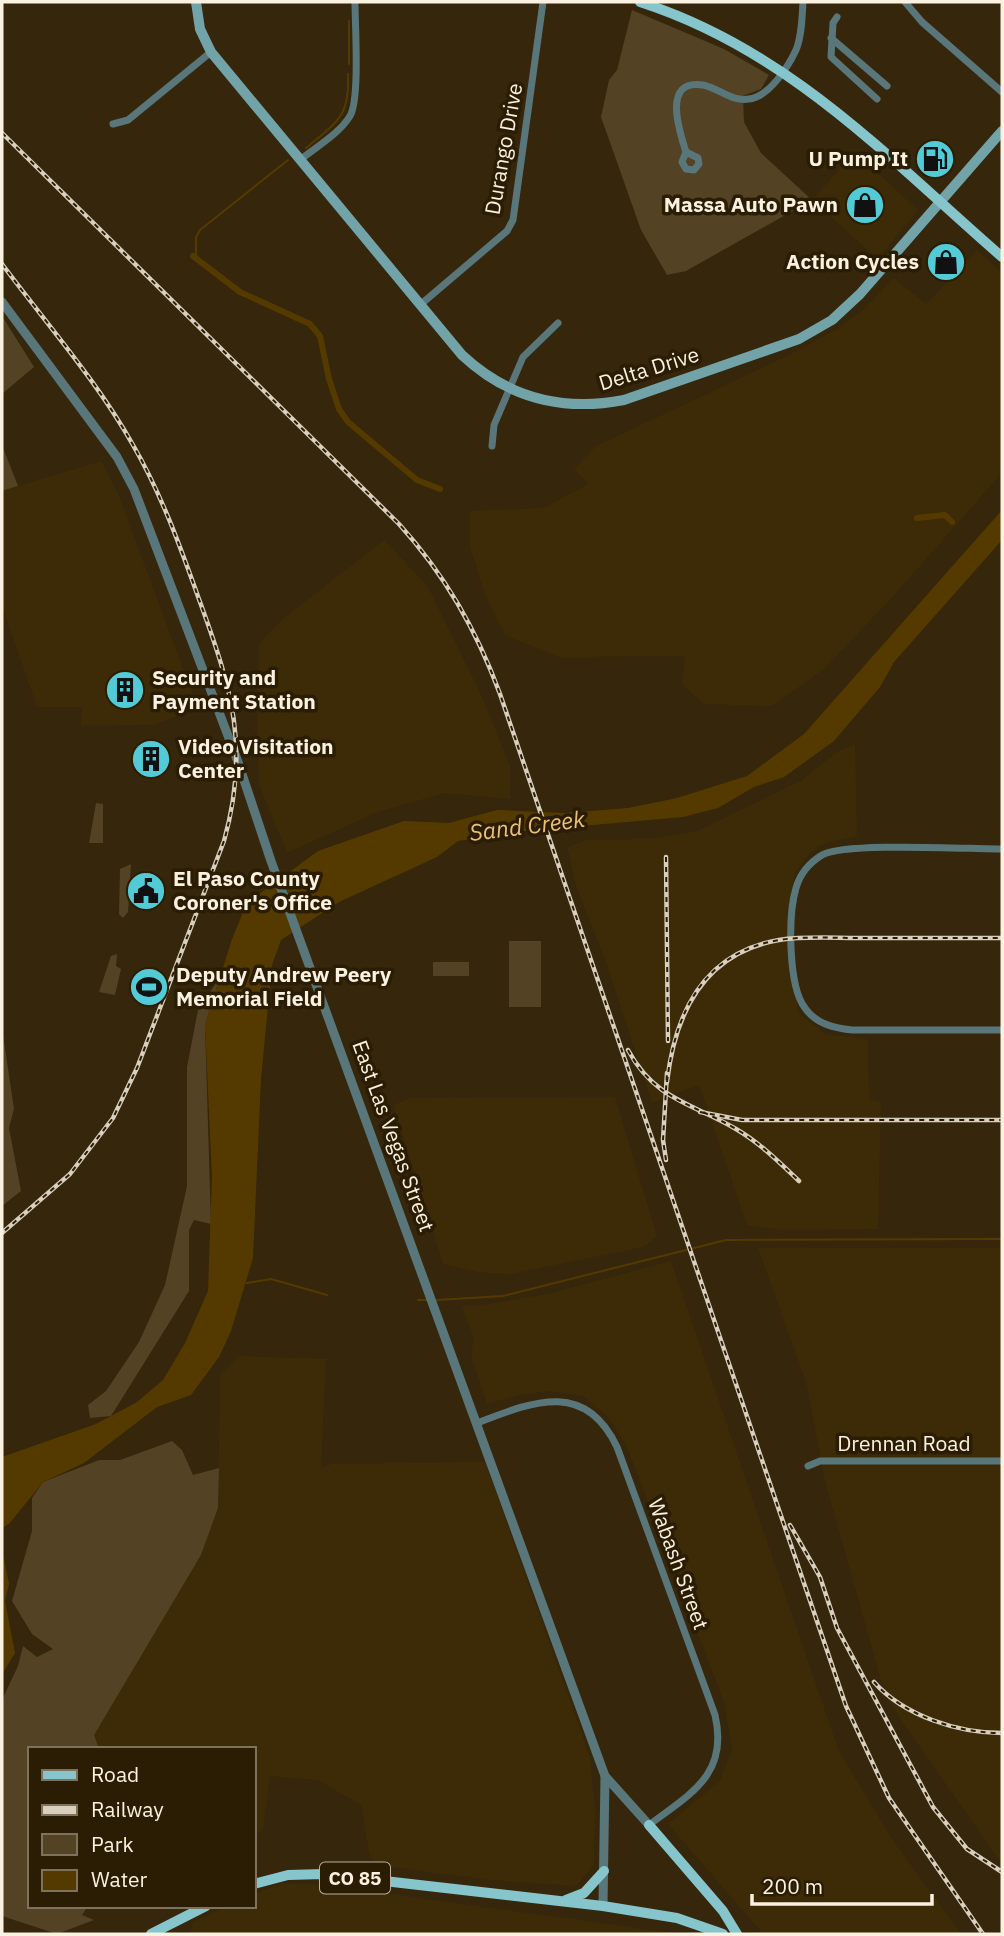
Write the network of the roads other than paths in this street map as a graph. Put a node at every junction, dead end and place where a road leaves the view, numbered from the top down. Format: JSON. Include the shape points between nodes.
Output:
{"nodes":[{"id":1,"x":196,"y":2,"type":"edge"},
{"id":2,"x":355,"y":2,"type":"edge"},
{"id":3,"x":543,"y":2,"type":"edge"},
{"id":4,"x":640,"y":2,"type":"edge"},
{"id":5,"x":803,"y":2,"type":"edge"},
{"id":6,"x":905,"y":2,"type":"edge"},
{"id":7,"x":837,"y":17,"type":"dead end"},
{"id":8,"x":831,"y":38,"type":"junction"},
{"id":9,"x":211,"y":52,"type":"junction"},
{"id":10,"x":783,"y":70,"type":"junction"},
{"id":11,"x":887,"y":86,"type":"dead end"},
{"id":12,"x":1002,"y":92,"type":"edge"},
{"id":13,"x":877,"y":99,"type":"dead end"},
{"id":14,"x":113,"y":124,"type":"dead end"},
{"id":15,"x":1002,"y":131,"type":"edge"},
{"id":16,"x":686,"y":152,"type":"dead end"},
{"id":17,"x":300,"y":160,"type":"junction"},
{"id":18,"x":940,"y":203,"type":"junction"},
{"id":19,"x":1002,"y":257,"type":"edge"},
{"id":20,"x":2,"y":302,"type":"edge"},
{"id":21,"x":420,"y":305,"type":"junction"},
{"id":22,"x":558,"y":323,"type":"dead end"},
{"id":23,"x":508,"y":389,"type":"junction"},
{"id":24,"x":492,"y":446,"type":"dead end"},
{"id":25,"x":1002,"y":849,"type":"edge"},
{"id":26,"x":1002,"y":1030,"type":"edge"},
{"id":27,"x":477,"y":1423,"type":"junction"},
{"id":28,"x":1002,"y":1461,"type":"edge"},
{"id":29,"x":807,"y":1466,"type":"dead end"},
{"id":30,"x":605,"y":1776,"type":"junction"},
{"id":31,"x":649,"y":1825,"type":"junction"},
{"id":32,"x":604,"y":1871,"type":"junction"},
{"id":33,"x":256,"y":1883,"type":"edge"},
{"id":34,"x":562,"y":1902,"type":"junction"},
{"id":35,"x":603,"y":1906,"type":"junction"},
{"id":36,"x":202,"y":1908,"type":"edge"},
{"id":37,"x":151,"y":1934,"type":"edge"},
{"id":38,"x":723,"y":1934,"type":"edge"},
{"id":39,"x":737,"y":1934,"type":"edge"}],
"edges":[{"from":1,"to":9,"type":"main road","name":"Delta Drive","via":[[200,29]]},
{"from":2,"to":17,"type":"street","via":[[352,111],[334,133]]},
{"from":3,"to":21,"type":"street","name":"Durango Drive","via":[[513,220],[507,231]]},
{"from":4,"to":10,"type":"main road","via":[[727,37]]},
{"from":5,"to":10,"type":"street","via":[[799,40]]},
{"from":6,"to":12,"type":"street"},
{"from":7,"to":8,"type":"street"},
{"from":8,"to":11,"type":"street"},
{"from":8,"to":13,"type":"street","via":[[831,57]]},
{"from":9,"to":14,"type":"street","via":[[128,121]]},
{"from":9,"to":17,"type":"main road","name":"Delta Drive"},
{"from":10,"to":16,"type":"street","via":[[765,92],[750,99],[726,97],[703,85],[687,88],[677,98],[675,116]]},
{"from":10,"to":18,"type":"main road"},
{"from":15,"to":18,"type":"main road","name":"Delta Drive"},
{"from":17,"to":21,"type":"main road","name":"Delta Drive"},
{"from":18,"to":19,"type":"main road"},
{"from":18,"to":23,"type":"main road","name":"Delta Drive","via":[[847,308],[799,339],[606,404],[562,404]]},
{"from":20,"to":27,"type":"street","name":"East Las Vegas Street","via":[[126,473],[238,762]]},
{"from":21,"to":23,"type":"main road","name":"Delta Drive","via":[[462,355]]},
{"from":22,"to":23,"type":"street","via":[[523,357]]},
{"from":23,"to":24,"type":"street","via":[[494,425]]},
{"from":25,"to":26,"type":"street","via":[[858,848],[827,853],[810,864],[798,883],[793,932],[797,993],[809,1013],[828,1026]]},
{"from":27,"to":30,"type":"street","name":"East Las Vegas Street"},
{"from":27,"to":31,"type":"street","name":"Wabash Street","via":[[532,1403],[566,1402],[600,1419],[617,1447],[719,1735],[709,1774]]},
{"from":28,"to":29,"type":"street","name":"Drennan Road","via":[[820,1461]]},
{"from":30,"to":31,"type":"street","name":"East Las Vegas Street"},
{"from":30,"to":32,"type":"street","name":"East Las Vegas Street"},
{"from":31,"to":39,"type":"main road","via":[[723,1911]]},
{"from":32,"to":34,"type":"main road","via":[[584,1893]]},
{"from":32,"to":35,"type":"street","name":"East Las Vegas Street"},
{"from":33,"to":34,"type":"main road","number":"CO 85","via":[[288,1875],[323,1874]]},
{"from":34,"to":35,"type":"main road","number":"CO 85"},
{"from":35,"to":38,"type":"main road","number":"CO 85","via":[[677,1918]]},
{"from":36,"to":37,"type":"main road"}]}
